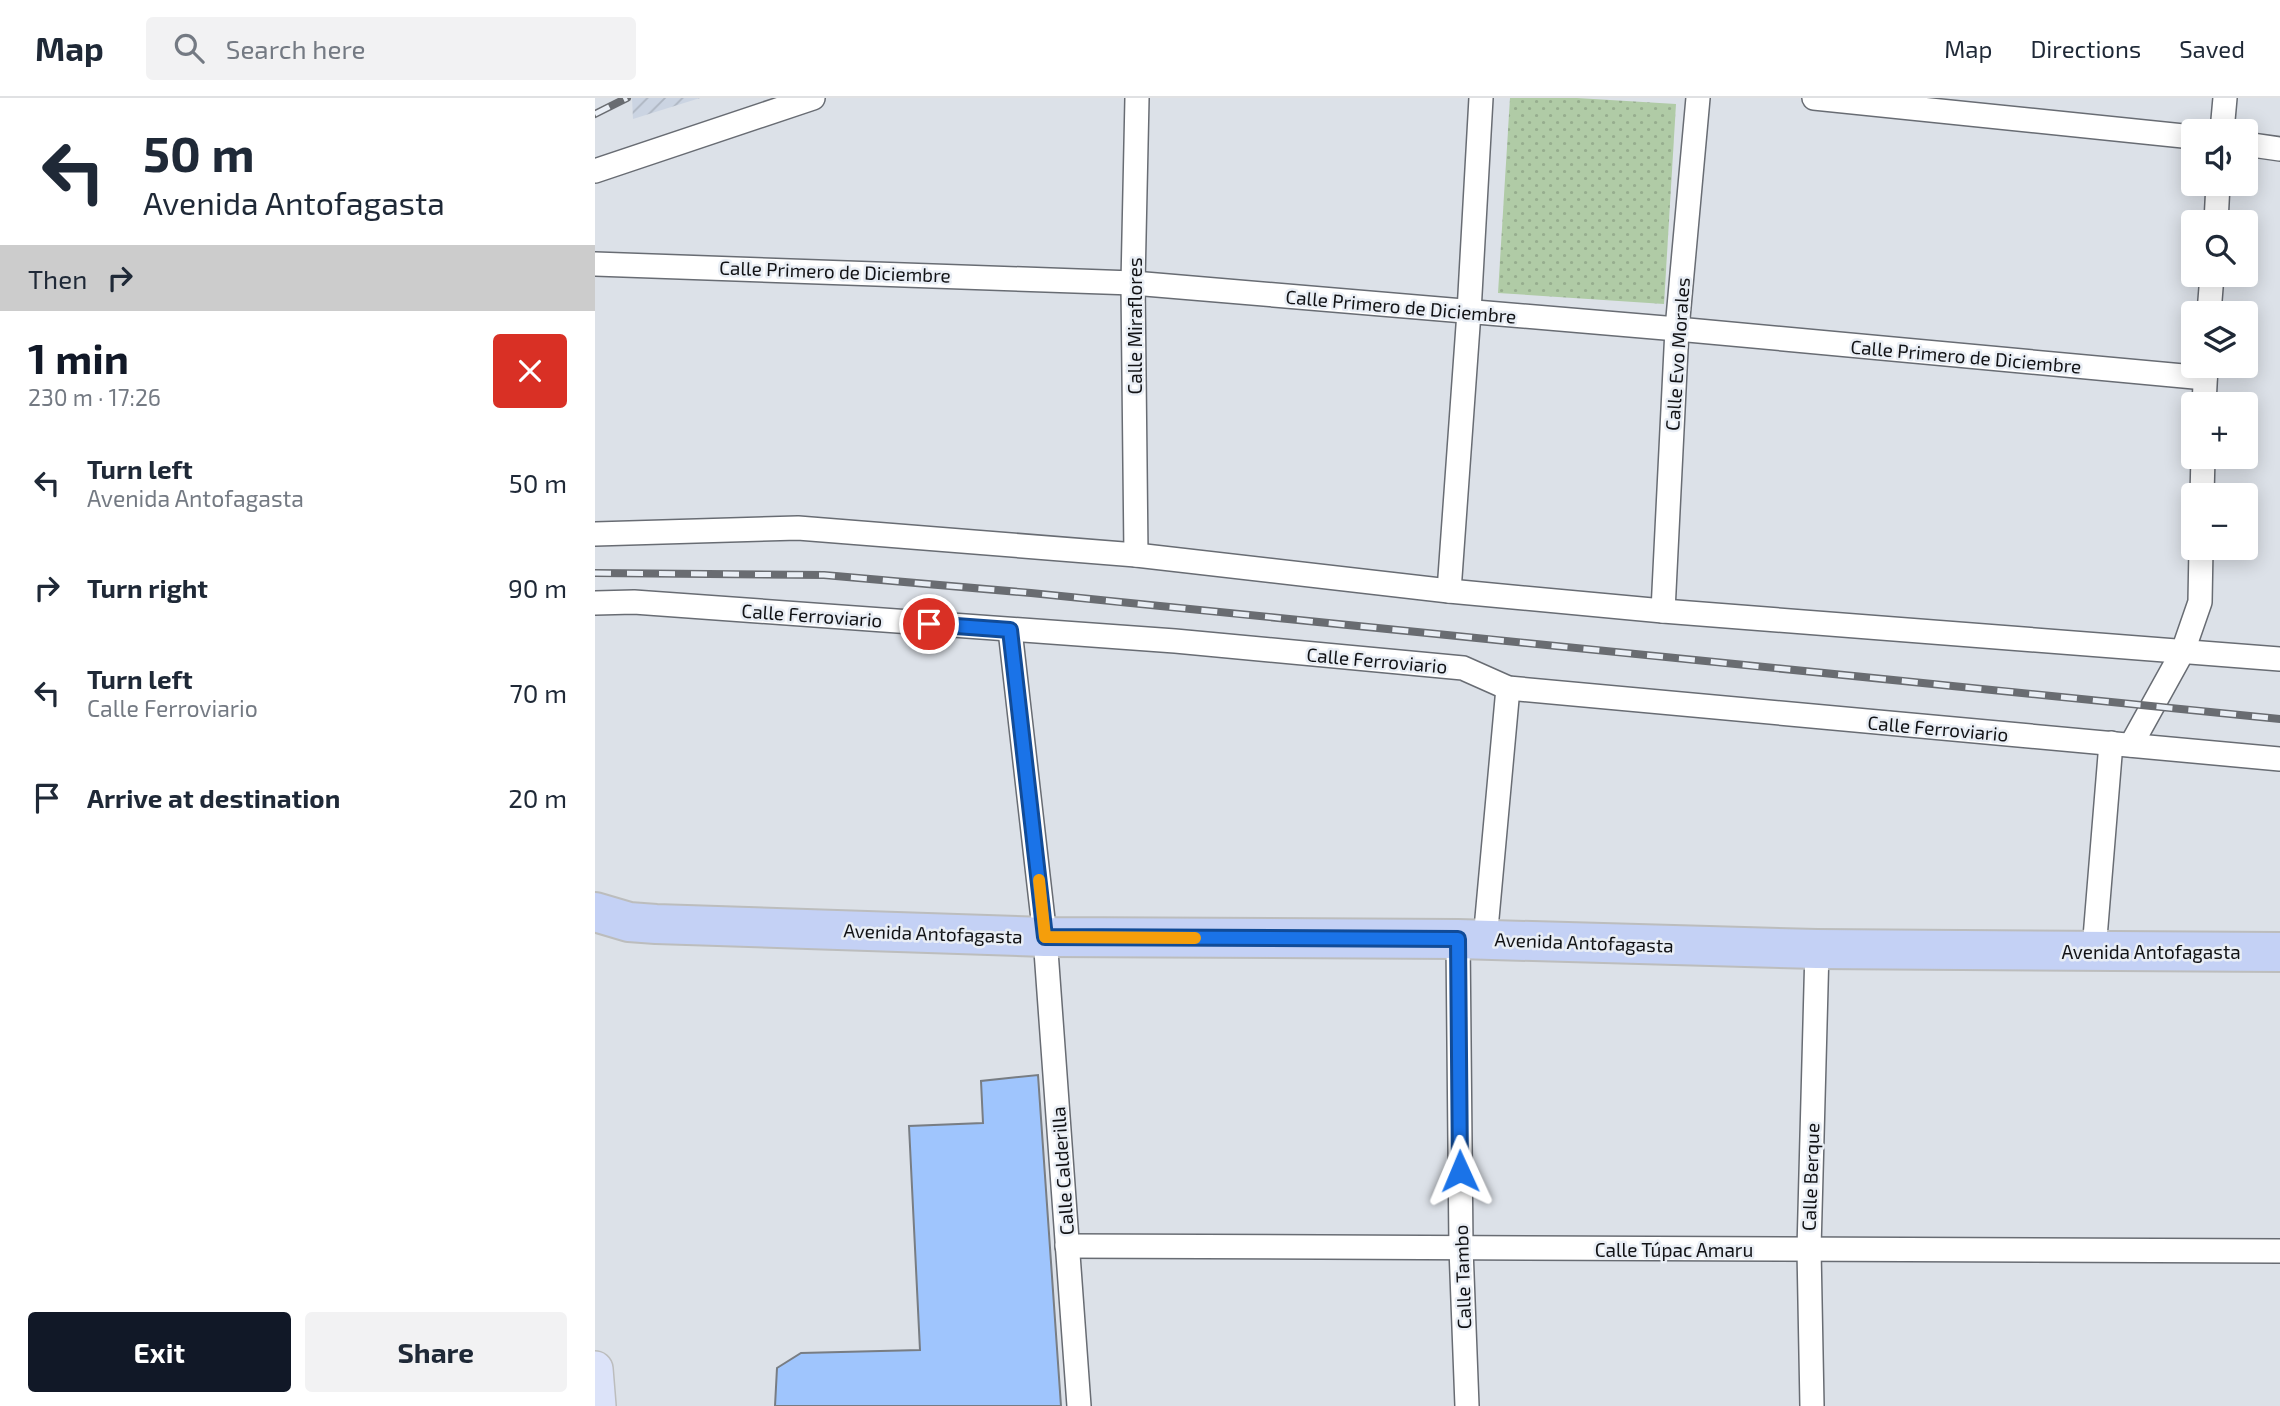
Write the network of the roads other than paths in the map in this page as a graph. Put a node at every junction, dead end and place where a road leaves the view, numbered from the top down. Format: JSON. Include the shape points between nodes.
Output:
{"nodes":[{"id":1,"x":813,"y":98,"type":"edge"},
{"id":2,"x":1137,"y":98,"type":"edge"},
{"id":3,"x":1481,"y":98,"type":"edge"},
{"id":4,"x":1698,"y":98,"type":"edge"},
{"id":5,"x":1814,"y":98,"type":"edge"},
{"id":6,"x":2225,"y":98,"type":"edge"},
{"id":7,"x":2223,"y":119,"type":"edge"},
{"id":8,"x":2181,"y":136,"type":"edge"},
{"id":9,"x":2258,"y":146,"type":"edge"},
{"id":10,"x":2280,"y":149,"type":"edge"},
{"id":11,"x":595,"y":171,"type":"edge"},
{"id":12,"x":595,"y":264,"type":"edge"},
{"id":13,"x":1133,"y":283,"type":"junction"},
{"id":14,"x":1469,"y":312,"type":"junction"},
{"id":15,"x":1677,"y":328,"type":"junction"},
{"id":16,"x":2181,"y":370,"type":"edge"},
{"id":17,"x":595,"y":534,"type":"edge"},
{"id":18,"x":1136,"y":555,"type":"junction"},
{"id":19,"x":2201,"y":560,"type":"edge"},
{"id":20,"x":1449,"y":591,"type":"junction"},
{"id":21,"x":595,"y":603,"type":"edge"},
{"id":22,"x":1663,"y":611,"type":"junction"},
{"id":23,"x":1010,"y":630,"type":"junction"},
{"id":24,"x":2183,"y":651,"type":"junction"},
{"id":25,"x":2280,"y":659,"type":"edge"},
{"id":26,"x":1508,"y":688,"type":"junction"},
{"id":27,"x":2121,"y":744,"type":"junction"},
{"id":28,"x":2280,"y":759,"type":"edge"},
{"id":29,"x":595,"y":912,"type":"edge"},
{"id":30,"x":1045,"y":937,"type":"junction"},
{"id":31,"x":1471,"y":939,"type":"junction"},
{"id":32,"x":1817,"y":948,"type":"junction"},
{"id":33,"x":2094,"y":950,"type":"junction"},
{"id":34,"x":2280,"y":952,"type":"edge"},
{"id":35,"x":1067,"y":1246,"type":"junction"},
{"id":36,"x":1461,"y":1248,"type":"junction"},
{"id":37,"x":1809,"y":1249,"type":"junction"},
{"id":38,"x":2280,"y":1251,"type":"edge"},
{"id":39,"x":595,"y":1369,"type":"edge"},
{"id":40,"x":598,"y":1406,"type":"edge"},
{"id":41,"x":1079,"y":1406,"type":"edge"},
{"id":42,"x":1467,"y":1406,"type":"edge"},
{"id":43,"x":1812,"y":1406,"type":"edge"}],
"edges":[{"from":1,"to":11,"type":"street"},
{"from":2,"to":13,"type":"street","name":"Calle Miraflores"},
{"from":3,"to":14,"type":"street"},
{"from":4,"to":15,"type":"street","name":"Calle Evo Morales"},
{"from":5,"to":8,"type":"street"},
{"from":6,"to":7,"type":"street"},
{"from":9,"to":10,"type":"street"},
{"from":12,"to":13,"type":"street","name":"Calle Primero de Diciembre"},
{"from":13,"to":14,"type":"street","name":"Calle Primero de Diciembre"},
{"from":13,"to":18,"type":"street","name":"Calle Miraflores"},
{"from":14,"to":15,"type":"street","name":"Calle Primero de Diciembre"},
{"from":14,"to":20,"type":"street"},
{"from":15,"to":16,"type":"street","name":"Calle Primero de Diciembre"},
{"from":15,"to":22,"type":"street","name":"Calle Evo Morales"},
{"from":17,"to":18,"type":"street","via":[[798,528]]},
{"from":18,"to":20,"type":"street"},
{"from":19,"to":24,"type":"street","via":[[2200,602]]},
{"from":20,"to":22,"type":"street"},
{"from":21,"to":23,"type":"street","name":"Calle Ferroviario","via":[[634,602]]},
{"from":22,"to":24,"type":"street"},
{"from":23,"to":26,"type":"street","name":"Calle Ferroviario","via":[[1463,668]]},
{"from":23,"to":30,"type":"street","name":"Calle Calderilla"},
{"from":24,"to":25,"type":"street"},
{"from":24,"to":27,"type":"street"},
{"from":26,"to":27,"type":"street","name":"Calle Ferroviario"},
{"from":26,"to":31,"type":"street","name":"Calle Tambo"},
{"from":27,"to":28,"type":"street","name":"Calle Ferroviario"},
{"from":27,"to":33,"type":"street"},
{"from":29,"to":30,"type":"highway","name":"Avenida Antofagasta","via":[[656,924]]},
{"from":30,"to":31,"type":"highway","name":"Avenida Antofagasta"},
{"from":30,"to":35,"type":"street","name":"Calle Calderilla"},
{"from":31,"to":32,"type":"highway","name":"Avenida Antofagasta"},
{"from":31,"to":36,"type":"street","name":"Calle Tambo"},
{"from":32,"to":33,"type":"highway","name":"Avenida Antofagasta"},
{"from":32,"to":37,"type":"street","name":"Calle Berque"},
{"from":33,"to":34,"type":"highway","name":"Avenida Antofagasta"},
{"from":35,"to":36,"type":"street","name":"Calle Túpac Amaru"},
{"from":35,"to":41,"type":"street","name":"Calle Calderilla"},
{"from":36,"to":37,"type":"street","name":"Calle Túpac Amaru"},
{"from":36,"to":42,"type":"street","name":"Calle Tambo"},
{"from":37,"to":38,"type":"street","name":"Calle Túpac Amaru"},
{"from":37,"to":43,"type":"street","name":"Calle Berque"},
{"from":39,"to":40,"type":"main road"}]}
